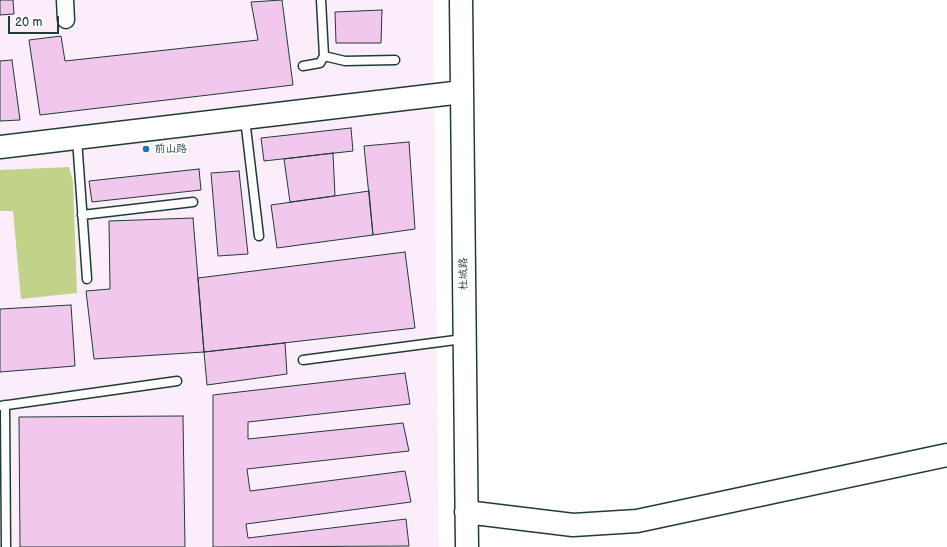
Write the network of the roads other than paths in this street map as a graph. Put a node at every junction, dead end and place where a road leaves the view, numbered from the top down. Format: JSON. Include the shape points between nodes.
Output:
{"nodes":[{"id":1,"x":65,"y":0,"type":"edge"},
{"id":2,"x":321,"y":0,"type":"edge"},
{"id":3,"x":461,"y":0,"type":"edge"},
{"id":4,"x":66,"y":20,"type":"dead end"},
{"id":5,"x":324,"y":56,"type":"junction"},
{"id":6,"x":395,"y":60,"type":"dead end"},
{"id":7,"x":304,"y":66,"type":"dead end"},
{"id":8,"x":462,"y":92,"type":"junction"},
{"id":9,"x":245,"y":118,"type":"junction"},
{"id":10,"x":77,"y":138,"type":"junction"},
{"id":11,"x":0,"y":147,"type":"edge"},
{"id":12,"x":193,"y":202,"type":"dead end"},
{"id":13,"x":82,"y":215,"type":"junction"},
{"id":14,"x":259,"y":236,"type":"dead end"},
{"id":15,"x":87,"y":279,"type":"dead end"},
{"id":16,"x":464,"y":339,"type":"junction"},
{"id":17,"x":303,"y":360,"type":"dead end"},
{"id":18,"x":177,"y":381,"type":"dead end"},
{"id":19,"x":3,"y":406,"type":"edge"},
{"id":20,"x":947,"y":455,"type":"edge"},
{"id":21,"x":466,"y":512,"type":"junction"},
{"id":22,"x":6,"y":547,"type":"edge"},
{"id":23,"x":467,"y":547,"type":"edge"}],
"edges":[{"from":1,"to":4,"type":"street"},
{"from":2,"to":5,"type":"lane"},
{"from":3,"to":8,"type":"street","name":"杜城路"},
{"from":5,"to":6,"type":"lane","via":[[345,61]]},
{"from":5,"to":7,"type":"lane","via":[[320,63]]},
{"from":8,"to":9,"type":"street"},
{"from":8,"to":16,"type":"street","name":"杜城路"},
{"from":9,"to":10,"type":"street"},
{"from":9,"to":14,"type":"lane"},
{"from":10,"to":11,"type":"street"},
{"from":10,"to":13,"type":"lane"},
{"from":12,"to":13,"type":"lane"},
{"from":13,"to":15,"type":"lane"},
{"from":16,"to":17,"type":"lane"},
{"from":16,"to":21,"type":"street","name":"杜城路"},
{"from":18,"to":19,"type":"lane"},
{"from":19,"to":22,"type":"lane"},
{"from":20,"to":21,"type":"street","via":[[637,522],[574,525]]},
{"from":21,"to":23,"type":"street","name":"杜城路"}]}
